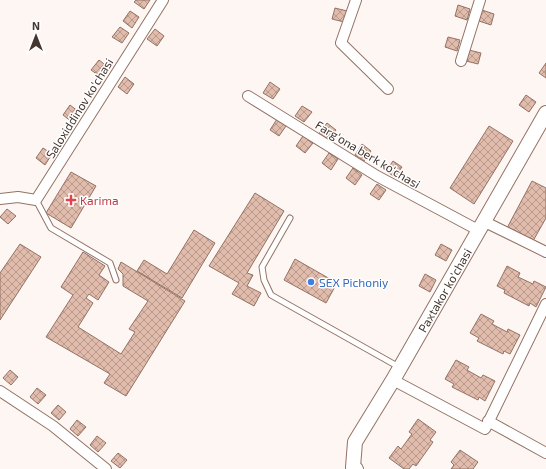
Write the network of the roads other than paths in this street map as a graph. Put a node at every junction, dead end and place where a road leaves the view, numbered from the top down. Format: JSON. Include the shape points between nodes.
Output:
{"nodes":[{"id":1,"x":163,"y":0,"type":"edge"},
{"id":2,"x":356,"y":0,"type":"edge"},
{"id":3,"x":480,"y":0,"type":"edge"},
{"id":4,"x":461,"y":61,"type":"dead end"},
{"id":5,"x":388,"y":89,"type":"dead end"},
{"id":6,"x":248,"y":96,"type":"dead end"},
{"id":7,"x":546,"y":113,"type":"edge"},
{"id":8,"x":0,"y":199,"type":"edge"},
{"id":9,"x":36,"y":200,"type":"junction"},
{"id":10,"x":290,"y":218,"type":"dead end"},
{"id":11,"x":481,"y":226,"type":"junction"},
{"id":12,"x":546,"y":252,"type":"edge"},
{"id":13,"x":116,"y":280,"type":"dead end"},
{"id":14,"x":546,"y":304,"type":"edge"},
{"id":15,"x":400,"y":368,"type":"junction"},
{"id":16,"x":393,"y":380,"type":"junction"},
{"id":17,"x":0,"y":391,"type":"edge"},
{"id":18,"x":488,"y":421,"type":"junction"},
{"id":19,"x":546,"y":453,"type":"edge"},
{"id":20,"x":106,"y":469,"type":"edge"},
{"id":21,"x":356,"y":469,"type":"edge"}],
"edges":[{"from":1,"to":9,"type":"street","name":"Saloxiddinov ko'chasi"},
{"from":2,"to":5,"type":"street","via":[[341,43]]},
{"from":3,"to":4,"type":"street"},
{"from":6,"to":11,"type":"street","name":"Farg'ona berk ko'chasi","via":[[377,176]]},
{"from":7,"to":11,"type":"street","name":"Paxtakor ko'chasi"},
{"from":8,"to":9,"type":"street","via":[[18,197]]},
{"from":9,"to":13,"type":"lane","via":[[51,228],[110,263]]},
{"from":10,"to":15,"type":"lane","via":[[262,267],[264,280],[271,295]]},
{"from":11,"to":12,"type":"street","name":"Farg'ona berk ko'chasi"},
{"from":11,"to":15,"type":"street","name":"Paxtakor ko'chasi"},
{"from":14,"to":18,"type":"street"},
{"from":15,"to":16,"type":"street","name":"Paxtakor ko'chasi"},
{"from":16,"to":18,"type":"street","via":[[485,429]]},
{"from":16,"to":21,"type":"street","name":"Paxtakor ko'chasi","via":[[355,442],[352,467]]},
{"from":17,"to":20,"type":"street","via":[[53,426]]},
{"from":18,"to":19,"type":"street"}]}
